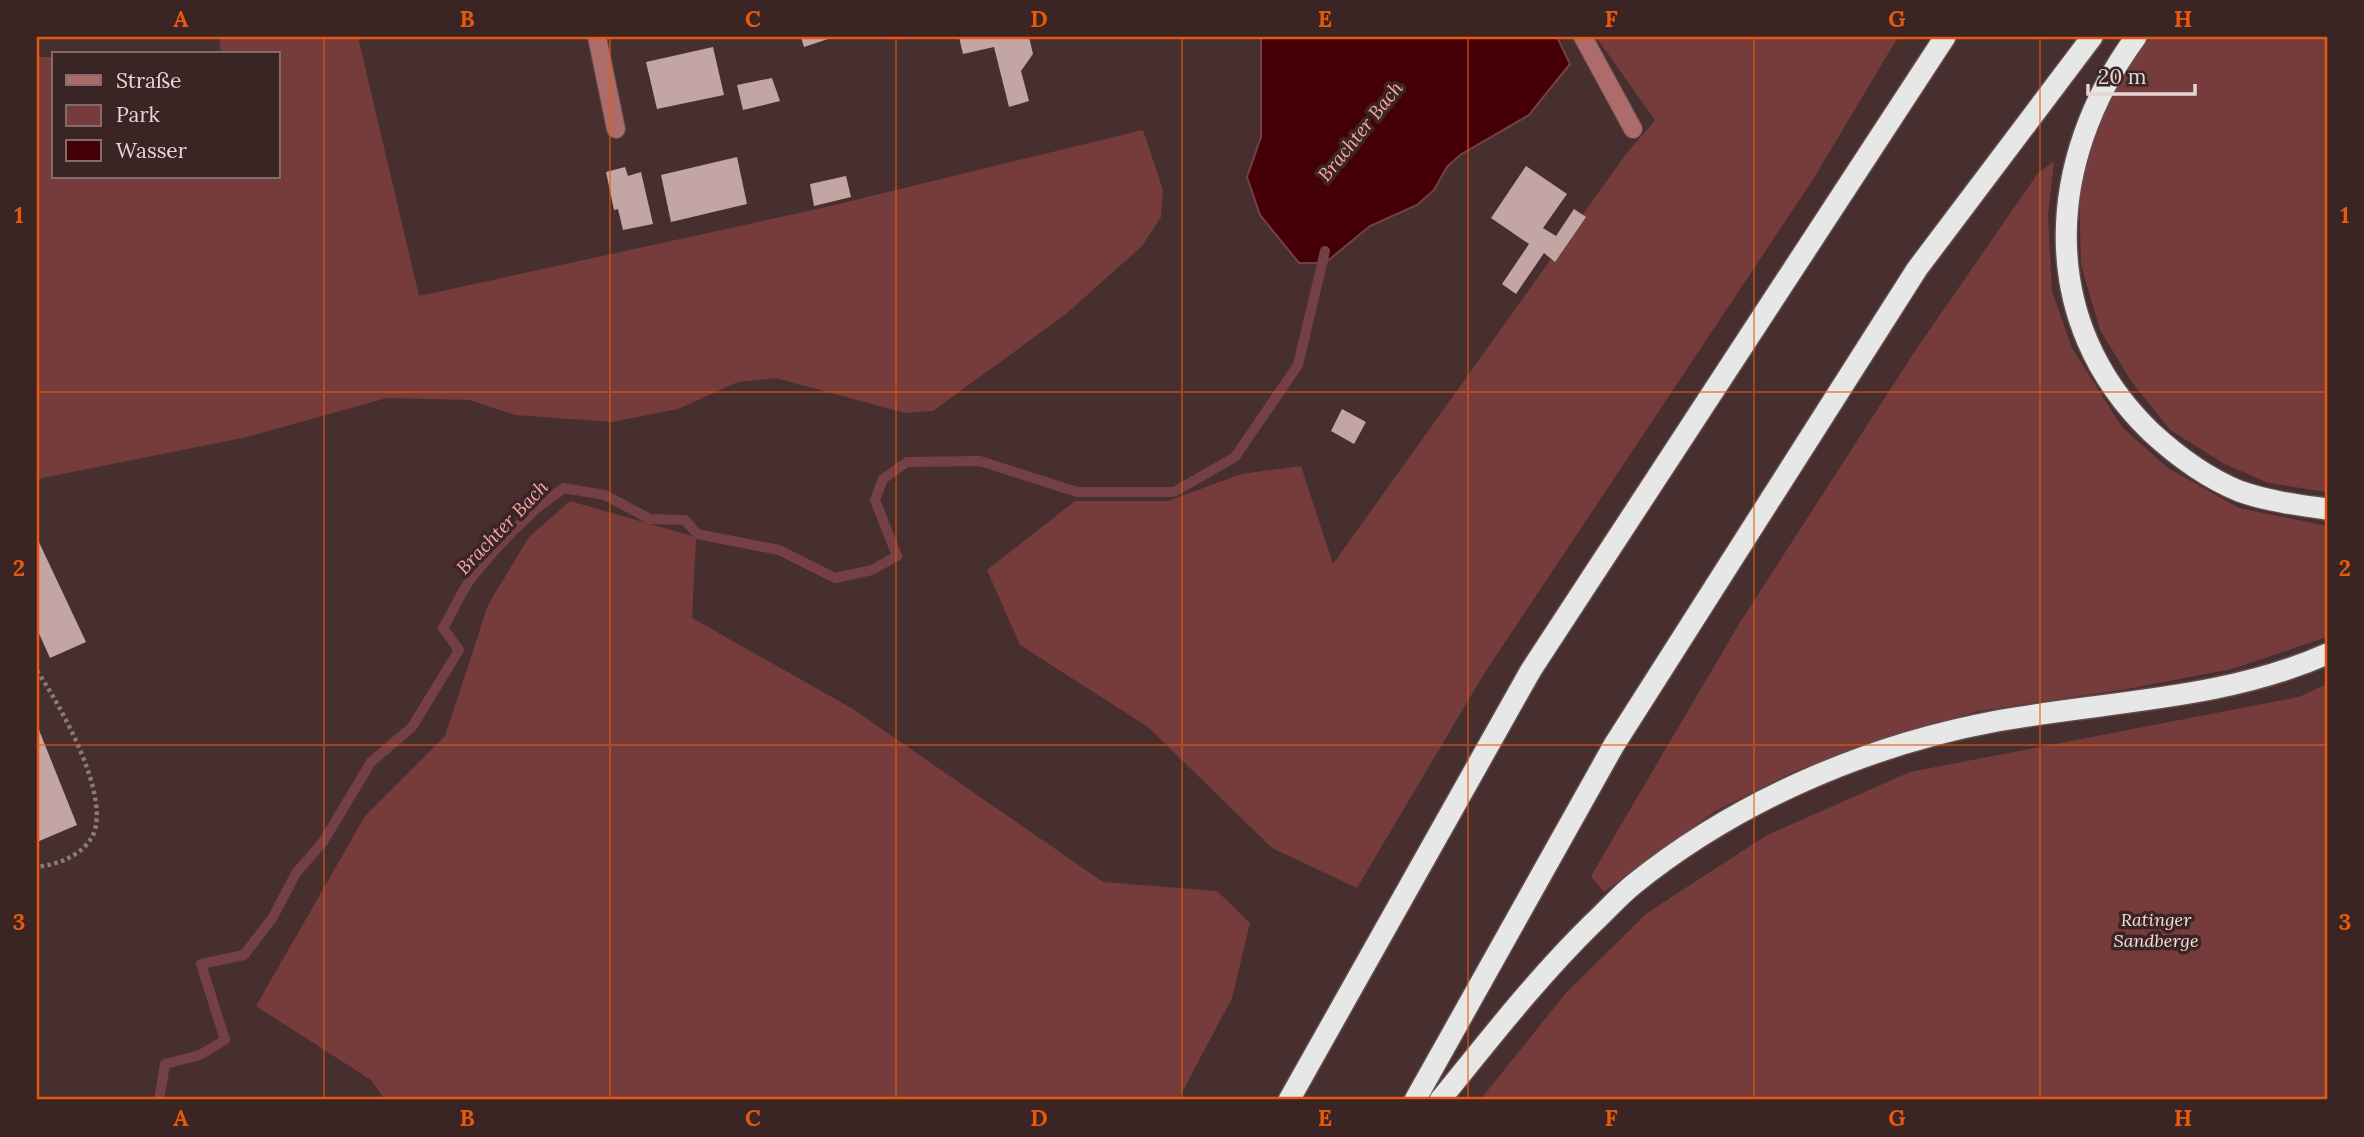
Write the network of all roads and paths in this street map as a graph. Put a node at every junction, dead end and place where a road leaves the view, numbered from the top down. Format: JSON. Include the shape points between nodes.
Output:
{"nodes":[{"id":1,"x":597,"y":37,"type":"edge"},
{"id":2,"x":1583,"y":37,"type":"edge"},
{"id":3,"x":1945,"y":37,"type":"edge"},
{"id":4,"x":2092,"y":37,"type":"edge"},
{"id":5,"x":2136,"y":37,"type":"edge"},
{"id":6,"x":616,"y":129,"type":"dead end"},
{"id":7,"x":1633,"y":129,"type":"dead end"},
{"id":8,"x":2327,"y":509,"type":"edge"},
{"id":9,"x":2327,"y":654,"type":"edge"},
{"id":10,"x":37,"y":671,"type":"edge"},
{"id":11,"x":37,"y":867,"type":"edge"},
{"id":12,"x":1289,"y":1100,"type":"edge"},
{"id":13,"x":1416,"y":1100,"type":"edge"},
{"id":14,"x":1440,"y":1100,"type":"edge"}],
"edges":[{"from":1,"to":6,"type":"street"},
{"from":2,"to":7,"type":"street"},
{"from":3,"to":12,"type":"highway","via":[[1531,670]]},
{"from":4,"to":13,"type":"highway","via":[[1917,269],[1614,745]]},
{"from":5,"to":8,"type":"highway","via":[[2096,103],[2072,176],[2066,232],[2078,324],[2098,368],[2128,410],[2167,446],[2238,490],[2286,504]]},
{"from":9,"to":14,"type":"highway","via":[[2245,682],[1996,721],[1901,744],[1734,815],[1633,884],[1543,972]]},
{"from":10,"to":11,"type":"path","via":[[76,742],[94,792],[96,814],[93,835],[80,851],[57,864]]}]}
